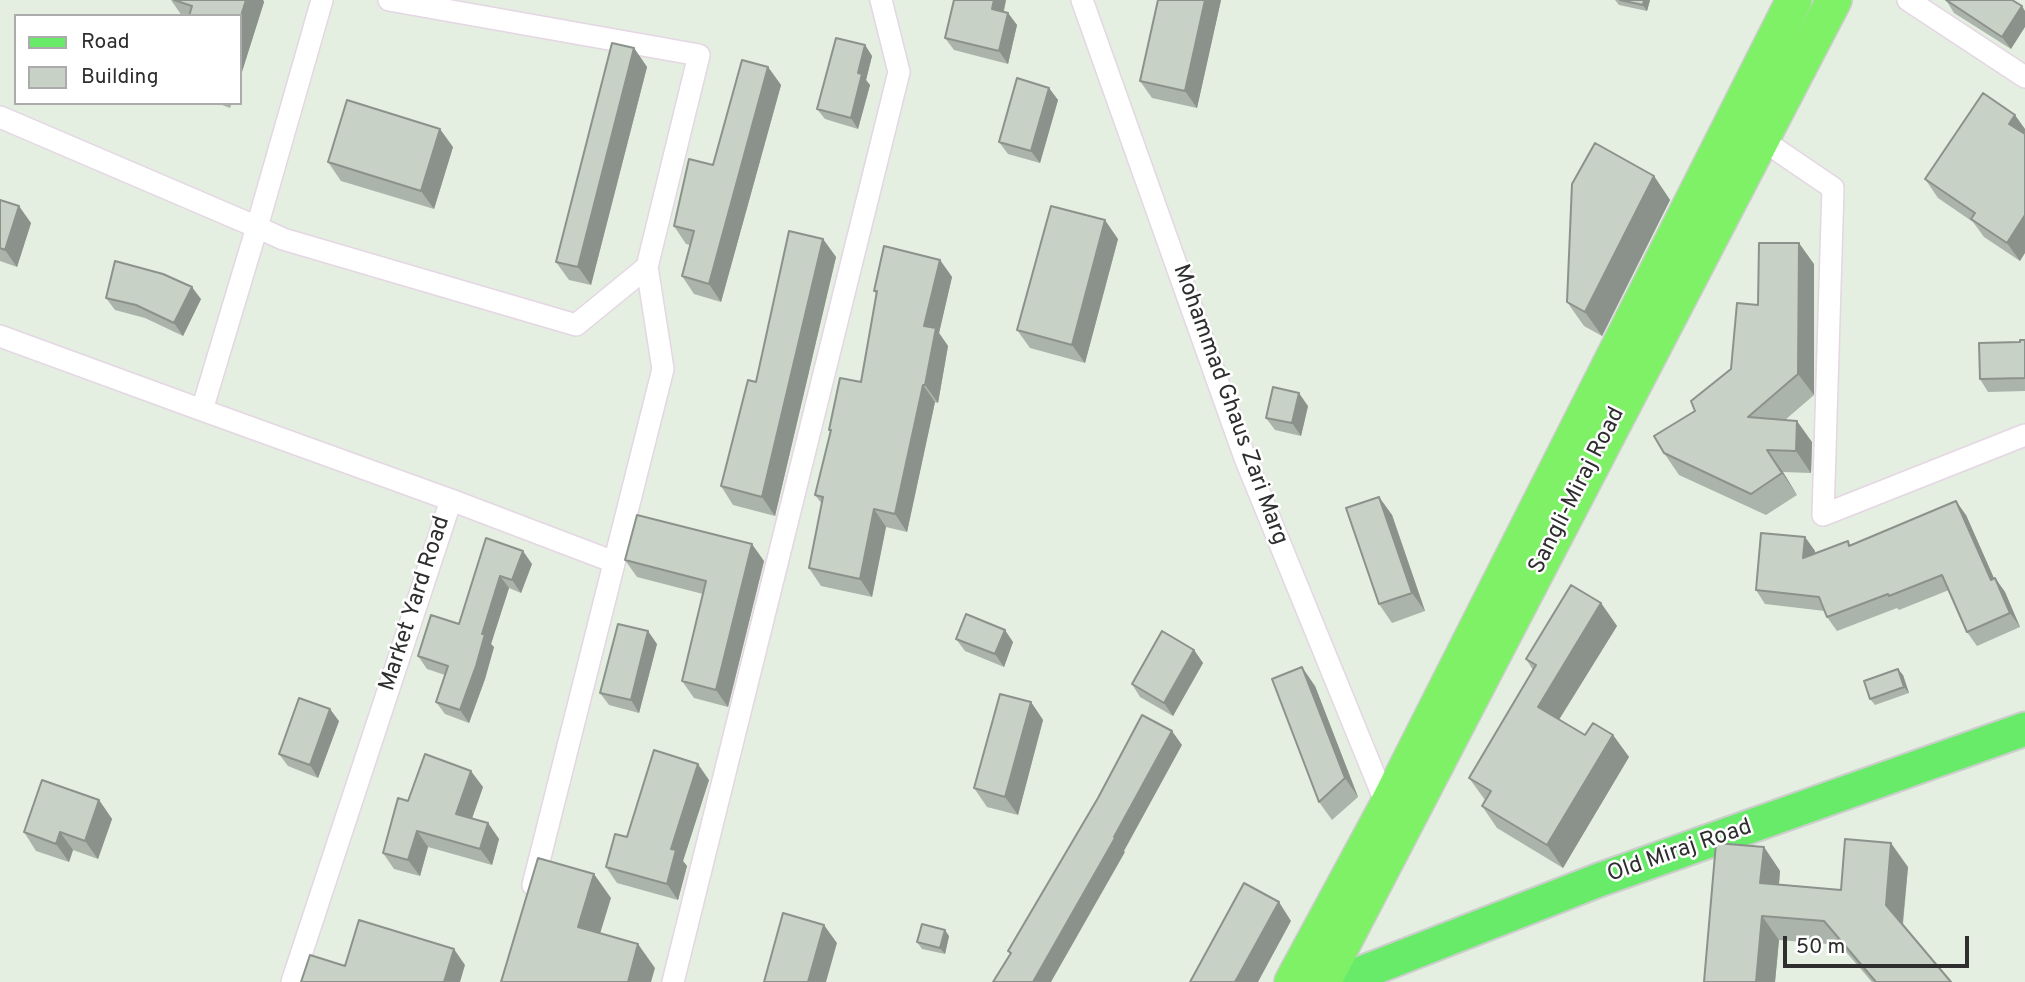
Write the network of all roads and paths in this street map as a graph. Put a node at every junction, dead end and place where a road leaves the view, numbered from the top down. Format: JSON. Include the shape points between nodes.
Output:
{"nodes":[{"id":1,"x":322,"y":0,"type":"edge"},
{"id":2,"x":389,"y":0,"type":"edge"},
{"id":3,"x":880,"y":0,"type":"edge"},
{"id":4,"x":1082,"y":0,"type":"edge"},
{"id":5,"x":1794,"y":0,"type":"edge"},
{"id":6,"x":1834,"y":0,"type":"edge"},
{"id":7,"x":1908,"y":0,"type":"edge"},
{"id":8,"x":2025,"y":77,"type":"edge"},
{"id":9,"x":0,"y":117,"type":"edge"},
{"id":10,"x":1761,"y":139,"type":"junction"},
{"id":11,"x":257,"y":226,"type":"junction"},
{"id":12,"x":648,"y":267,"type":"junction"},
{"id":13,"x":0,"y":336,"type":"edge"},
{"id":14,"x":202,"y":410,"type":"junction"},
{"id":15,"x":2025,"y":435,"type":"edge"},
{"id":16,"x":450,"y":500,"type":"junction"},
{"id":17,"x":614,"y":562,"type":"junction"},
{"id":18,"x":2025,"y":729,"type":"edge"},
{"id":19,"x":1387,"y":806,"type":"junction"},
{"id":20,"x":529,"y":901,"type":"edge"},
{"id":21,"x":292,"y":982,"type":"edge"},
{"id":22,"x":673,"y":982,"type":"edge"},
{"id":23,"x":1292,"y":982,"type":"edge"},
{"id":24,"x":1323,"y":982,"type":"edge"},
{"id":25,"x":1338,"y":982,"type":"edge"}],
"edges":[{"from":1,"to":11,"type":"street"},
{"from":2,"to":12,"type":"street","via":[[699,55]]},
{"from":3,"to":22,"type":"street","via":[[899,72]]},
{"from":4,"to":19,"type":"street","name":"Mohammad Ghaus Zari Marg","via":[[1245,458]]},
{"from":5,"to":19,"type":"highway","name":"Sangli-Miraj Road"},
{"from":6,"to":10,"type":"highway","name":"Sangli-Miraj Road"},
{"from":7,"to":8,"type":"street"},
{"from":9,"to":11,"type":"street"},
{"from":10,"to":15,"type":"street","via":[[1833,188],[1823,515]]},
{"from":10,"to":24,"type":"highway","name":"Sangli-Miraj Road"},
{"from":11,"to":12,"type":"street","via":[[283,239],[576,325]]},
{"from":11,"to":14,"type":"street"},
{"from":12,"to":17,"type":"street","via":[[663,369]]},
{"from":13,"to":14,"type":"street","name":"Market Yard Road"},
{"from":14,"to":16,"type":"street","name":"Market Yard Road"},
{"from":16,"to":17,"type":"street"},
{"from":16,"to":21,"type":"street","name":"Market Yard Road"},
{"from":17,"to":20,"type":"street"},
{"from":18,"to":25,"type":"main road","name":"Old Miraj Road","via":[[1599,880]]},
{"from":19,"to":23,"type":"highway","name":"Sangli-Miraj Road"}]}
